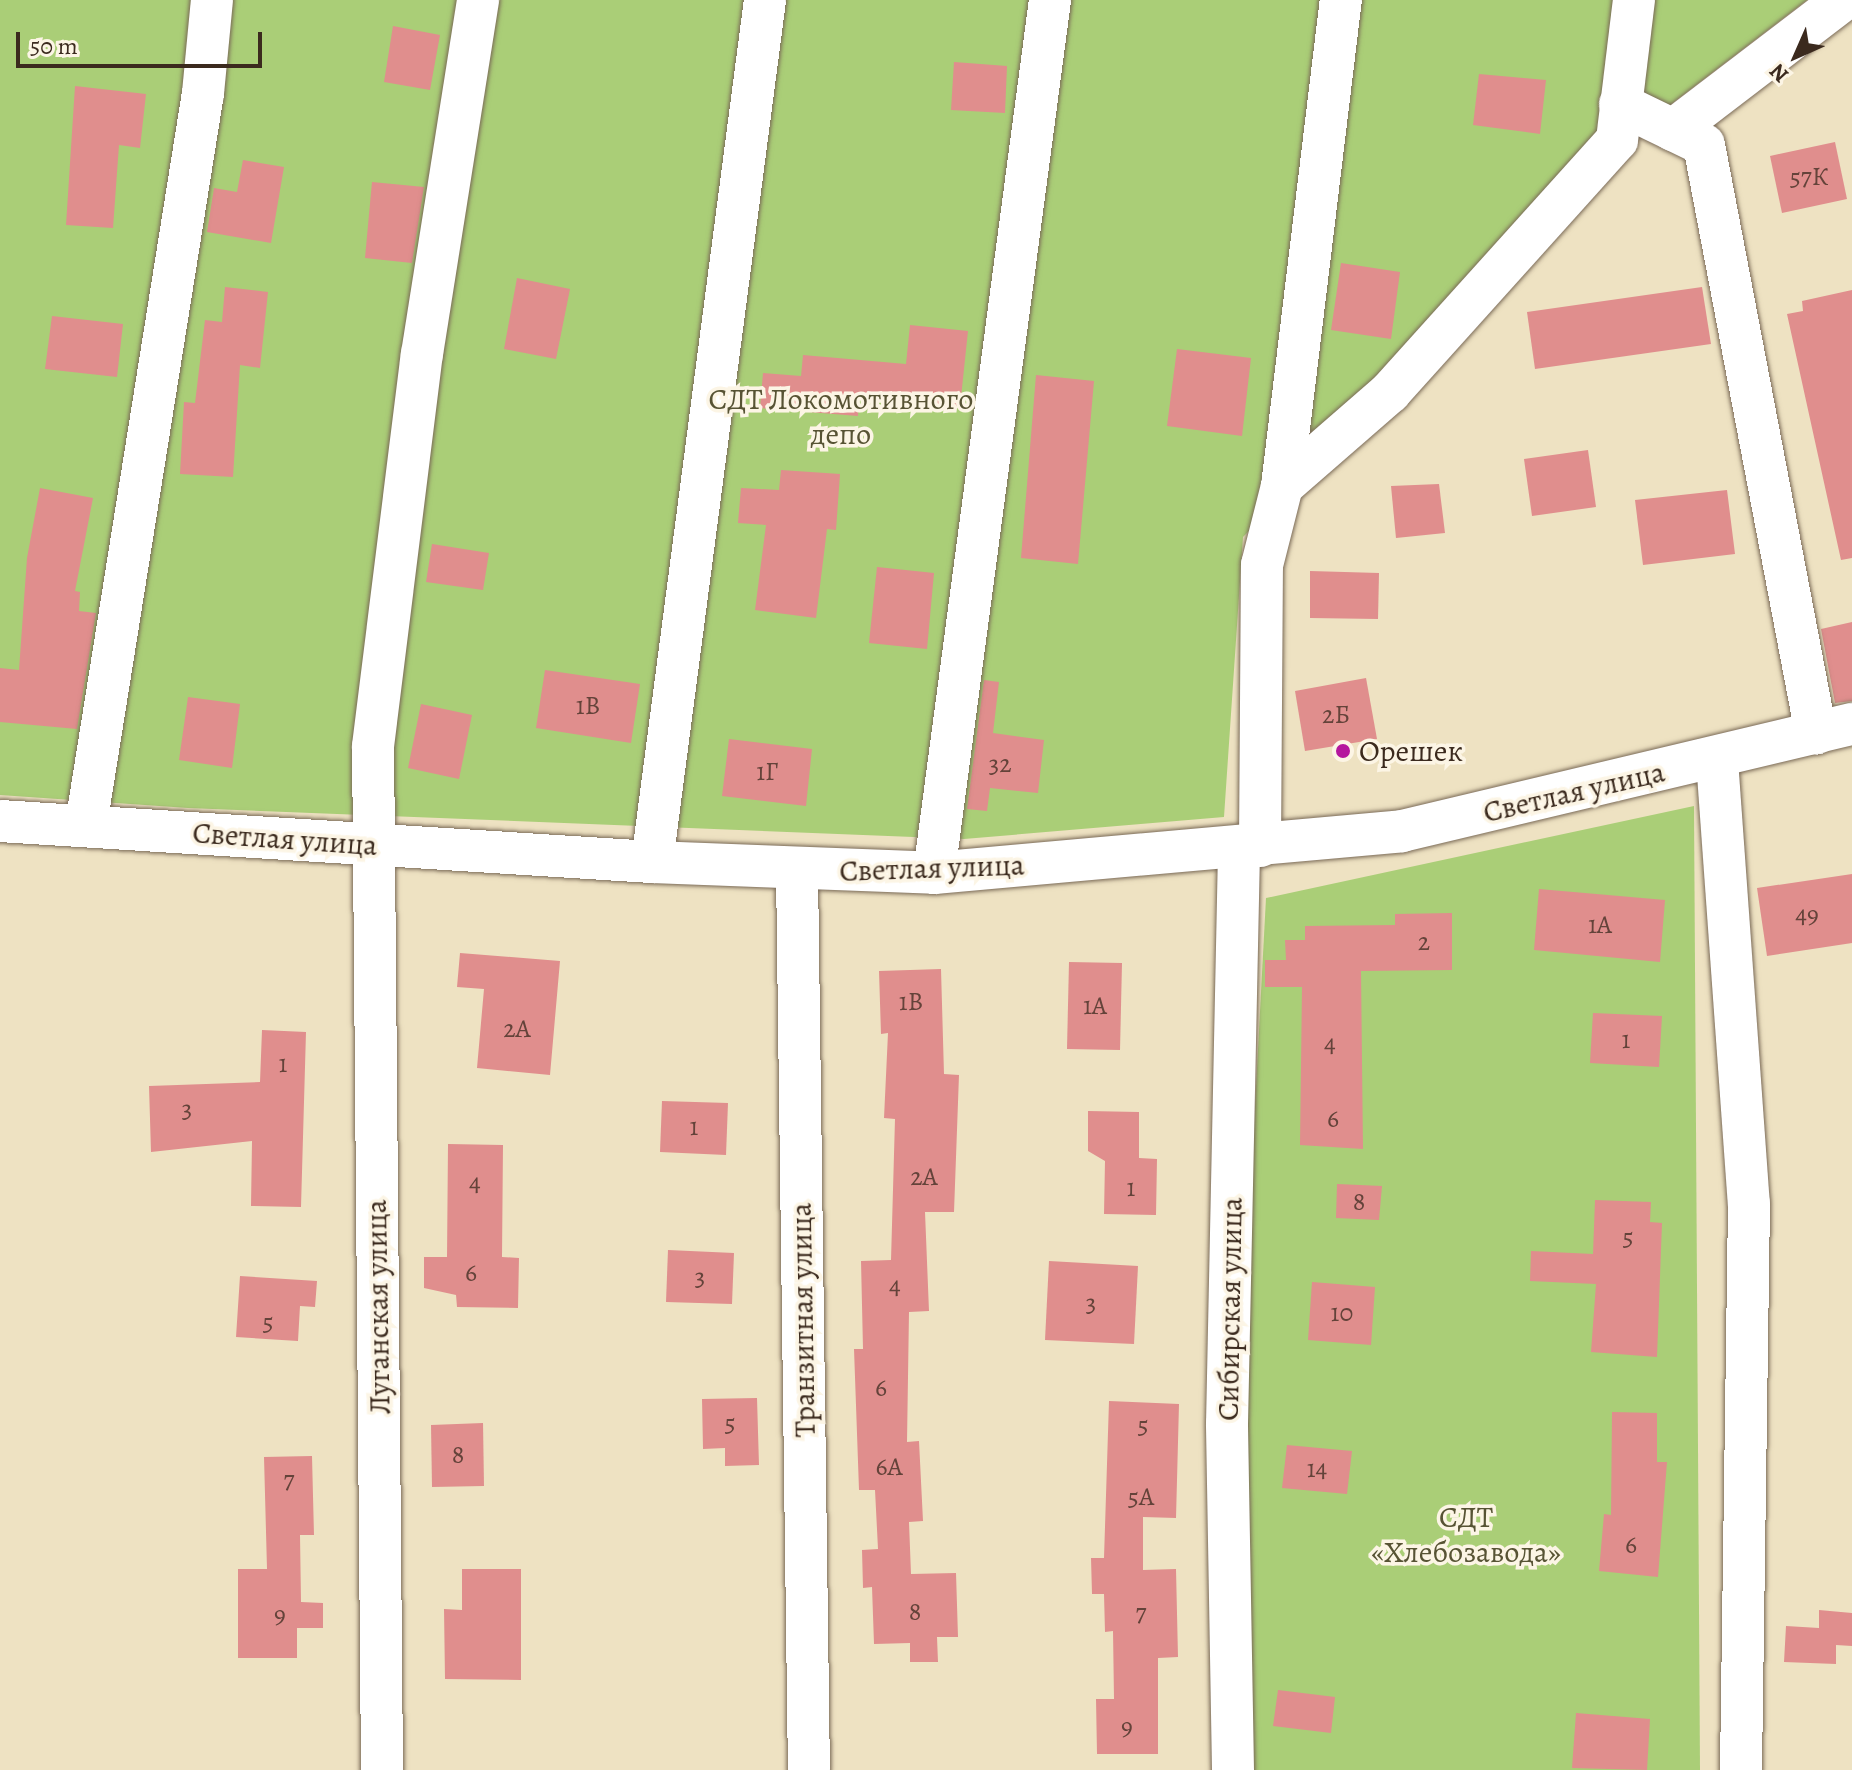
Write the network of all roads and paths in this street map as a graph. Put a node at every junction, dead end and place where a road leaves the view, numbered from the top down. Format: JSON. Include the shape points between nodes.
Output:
{"nodes":[{"id":1,"x":212,"y":0,"type":"edge"},
{"id":2,"x":478,"y":0,"type":"edge"},
{"id":3,"x":765,"y":0,"type":"edge"},
{"id":4,"x":1050,"y":0,"type":"edge"},
{"id":5,"x":1341,"y":0,"type":"edge"},
{"id":6,"x":1634,"y":0,"type":"edge"},
{"id":7,"x":1843,"y":0,"type":"edge"},
{"id":8,"x":1620,"y":104,"type":"junction"},
{"id":9,"x":1673,"y":130,"type":"junction"},
{"id":10,"x":1282,"y":486,"type":"junction"},
{"id":11,"x":1834,"y":729,"type":"edge"},
{"id":12,"x":1717,"y":760,"type":"junction"},
{"id":13,"x":0,"y":821,"type":"edge"},
{"id":14,"x":86,"y":825,"type":"junction"},
{"id":15,"x":373,"y":845,"type":"junction"},
{"id":16,"x":1249,"y":847,"type":"junction"},
{"id":17,"x":652,"y":862,"type":"junction"},
{"id":18,"x":797,"y":870,"type":"junction"},
{"id":19,"x":934,"y":873,"type":"junction"},
{"id":20,"x":382,"y":1770,"type":"edge"},
{"id":21,"x":809,"y":1770,"type":"edge"},
{"id":22,"x":1233,"y":1770,"type":"edge"},
{"id":23,"x":1741,"y":1770,"type":"edge"}],
"edges":[{"from":1,"to":14,"type":"street","via":[[203,93]]},
{"from":2,"to":15,"type":"street","name":"Луганская улица","via":[[418,385],[373,746]]},
{"from":3,"to":17,"type":"street"},
{"from":4,"to":19,"type":"street"},
{"from":5,"to":10,"type":"street","name":"Сибирская улица"},
{"from":6,"to":8,"type":"street"},
{"from":7,"to":9,"type":"street"},
{"from":8,"to":9,"type":"street"},
{"from":8,"to":10,"type":"street","via":[[1617,140],[1390,392]]},
{"from":9,"to":11,"type":"street","via":[[1704,145]]},
{"from":10,"to":16,"type":"street","name":"Сибирская улица","via":[[1262,565]]},
{"from":11,"to":12,"type":"street","name":"Светлая улица"},
{"from":12,"to":16,"type":"street","name":"Светлая улица","via":[[1402,831]]},
{"from":12,"to":23,"type":"street","via":[[1749,1203]]},
{"from":13,"to":14,"type":"street","name":"Светлая улица"},
{"from":14,"to":15,"type":"street","name":"Светлая улица"},
{"from":15,"to":17,"type":"street","name":"Светлая улица"},
{"from":15,"to":20,"type":"street","name":"Луганская улица"},
{"from":16,"to":19,"type":"street","name":"Светлая улица"},
{"from":16,"to":22,"type":"street","name":"Сибирская улица","via":[[1227,1424]]},
{"from":17,"to":18,"type":"street","name":"Светлая улица"},
{"from":18,"to":19,"type":"street","name":"Светлая улица"},
{"from":18,"to":21,"type":"street","name":"Транзитная улица"}]}
